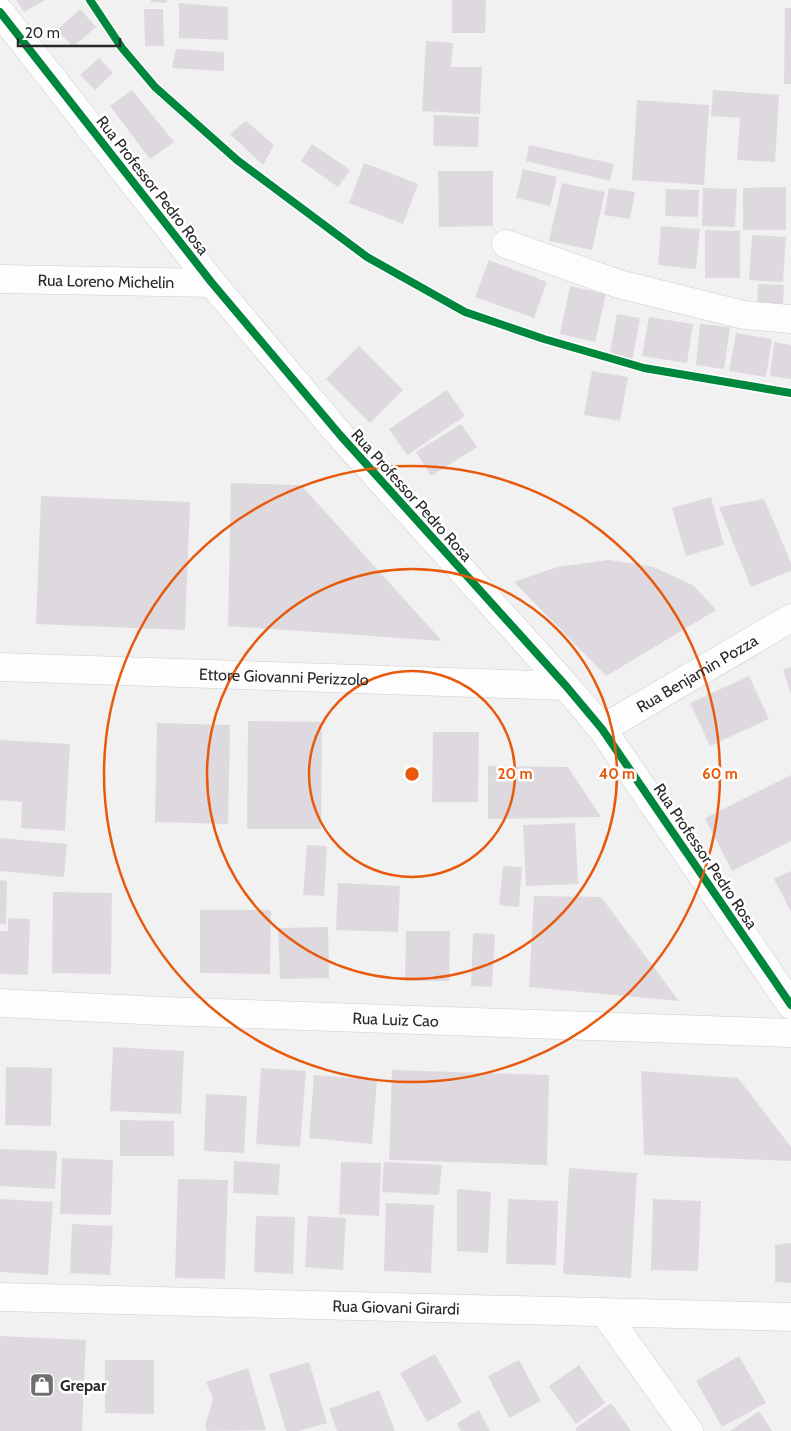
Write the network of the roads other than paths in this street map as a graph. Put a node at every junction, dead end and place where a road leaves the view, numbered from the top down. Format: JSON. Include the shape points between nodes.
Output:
{"nodes":[{"id":1,"x":0,"y":12,"type":"edge"},
{"id":2,"x":506,"y":244,"type":"dead end"},
{"id":3,"x":0,"y":279,"type":"edge"},
{"id":4,"x":212,"y":283,"type":"junction"},
{"id":5,"x":791,"y":319,"type":"edge"},
{"id":6,"x":791,"y":618,"type":"edge"},
{"id":7,"x":0,"y":666,"type":"edge"},
{"id":8,"x":566,"y":686,"type":"junction"},
{"id":9,"x":602,"y":728,"type":"junction"},
{"id":10,"x":0,"y":1002,"type":"edge"},
{"id":11,"x":791,"y":1005,"type":"edge"},
{"id":12,"x":791,"y":1033,"type":"edge"},
{"id":13,"x":0,"y":1297,"type":"edge"},
{"id":14,"x":604,"y":1312,"type":"junction"},
{"id":15,"x":791,"y":1317,"type":"edge"},
{"id":16,"x":689,"y":1431,"type":"edge"}],
"edges":[{"from":1,"to":4,"type":"street","name":"Rua Professor Pedro Rosa"},
{"from":2,"to":5,"type":"street","via":[[619,284],[744,315]]},
{"from":3,"to":4,"type":"street","name":"Rua Loreno Michelin"},
{"from":4,"to":8,"type":"street","name":"Rua Professor Pedro Rosa","via":[[340,435]]},
{"from":6,"to":9,"type":"street","name":"Rua Benjamin Pozza"},
{"from":7,"to":8,"type":"street","name":"Ettore Giovanni Perizzolo"},
{"from":8,"to":9,"type":"street","name":"Rua Professor Pedro Rosa"},
{"from":9,"to":11,"type":"street","name":"Rua Professor Pedro Rosa"},
{"from":10,"to":12,"type":"street","name":"Rua Luiz Cao","via":[[161,1011]]},
{"from":13,"to":14,"type":"street","name":"Rua Giovani Girardi"},
{"from":14,"to":15,"type":"street","name":"Rua Giovani Girardi"},
{"from":14,"to":16,"type":"street"}]}
